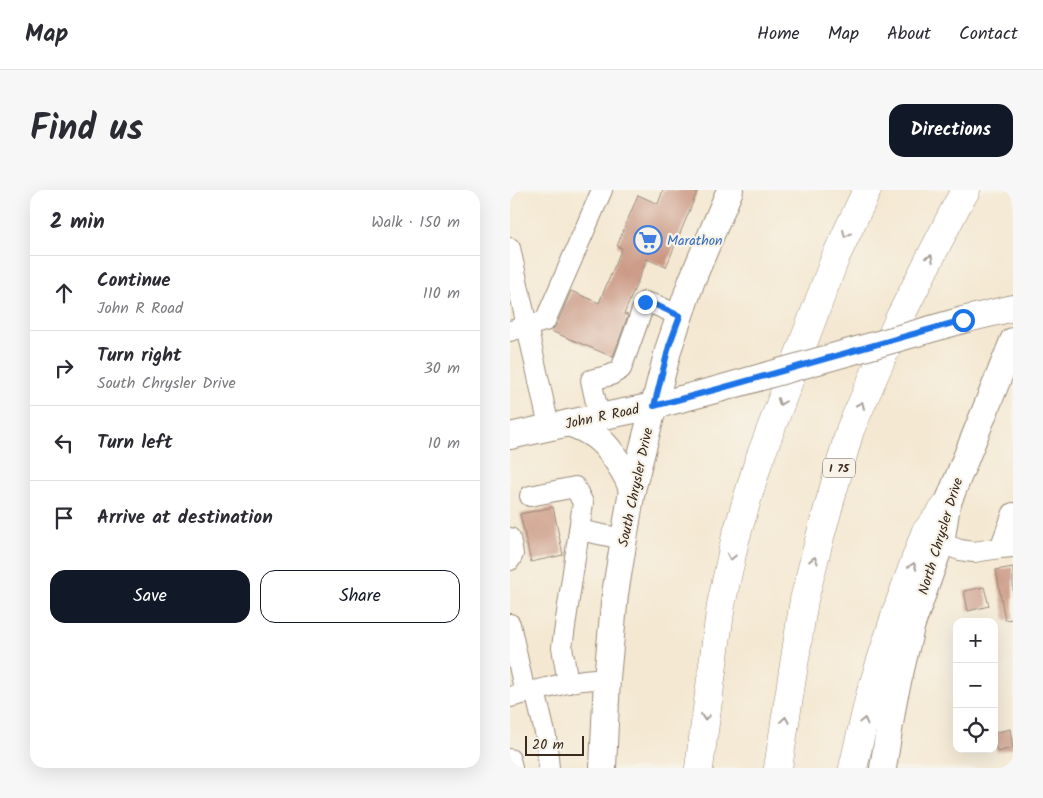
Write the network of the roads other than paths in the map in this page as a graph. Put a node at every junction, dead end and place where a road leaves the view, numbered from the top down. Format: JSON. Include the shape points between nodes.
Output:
{"nodes":[{"id":1,"x":602,"y":190,"type":"edge"},
{"id":2,"x":730,"y":190,"type":"edge"},
{"id":3,"x":867,"y":190,"type":"edge"},
{"id":4,"x":966,"y":190,"type":"edge"},
{"id":5,"x":510,"y":248,"type":"edge"},
{"id":6,"x":1013,"y":308,"type":"edge"},
{"id":7,"x":680,"y":316,"type":"junction"},
{"id":8,"x":519,"y":329,"type":"edge"},
{"id":9,"x":1013,"y":341,"type":"edge"},
{"id":10,"x":654,"y":406,"type":"junction"},
{"id":11,"x":599,"y":416,"type":"junction"},
{"id":12,"x":559,"y":425,"type":"junction"},
{"id":13,"x":510,"y":436,"type":"edge"},
{"id":14,"x":632,"y":490,"type":"junction"},
{"id":15,"x":530,"y":496,"type":"dead end"},
{"id":16,"x":947,"y":505,"type":"junction"},
{"id":17,"x":1013,"y":513,"type":"edge"},
{"id":18,"x":579,"y":530,"type":"junction"},
{"id":19,"x":510,"y":538,"type":"edge"},
{"id":20,"x":623,"y":539,"type":"junction"},
{"id":21,"x":941,"y":543,"type":"junction"},
{"id":22,"x":1006,"y":547,"type":"edge"},
{"id":23,"x":510,"y":560,"type":"edge"},
{"id":24,"x":510,"y":624,"type":"edge"},
{"id":25,"x":607,"y":678,"type":"junction"},
{"id":26,"x":568,"y":683,"type":"junction"},
{"id":27,"x":524,"y":694,"type":"edge"},
{"id":28,"x":510,"y":759,"type":"edge"},
{"id":29,"x":884,"y":765,"type":"edge"},
{"id":30,"x":512,"y":768,"type":"edge"},
{"id":31,"x":549,"y":768,"type":"edge"},
{"id":32,"x":603,"y":768,"type":"edge"},
{"id":33,"x":698,"y":768,"type":"edge"},
{"id":34,"x":778,"y":768,"type":"edge"},
{"id":35,"x":853,"y":768,"type":"edge"}],
"edges":[{"from":1,"to":8,"type":"street","via":[[545,321]]},
{"from":2,"to":7,"type":"main road","name":"South Chrysler Drive"},
{"from":3,"to":33,"type":"highway","one_way":true,"via":[[836,256],[758,463],[735,540],[721,605]]},
{"from":34,"to":4,"type":"highway","number":"I 75","one_way":true,"via":[[804,600],[850,430],[900,319]]},
{"from":5,"to":8,"type":"street"},
{"from":6,"to":10,"type":"main road","name":"John R Road","bridge":true},
{"from":7,"to":10,"type":"main road","name":"South Chrysler Drive"},
{"from":7,"to":11,"type":"street","via":[[645,302],[621,369],[591,380]]},
{"from":8,"to":12,"type":"street"},
{"from":9,"to":16,"type":"main road","name":"North Chrysler Drive"},
{"from":10,"to":11,"type":"main road","name":"John R Road"},
{"from":10,"to":14,"type":"main road","name":"South Chrysler Drive"},
{"from":11,"to":12,"type":"main road","name":"John R Road"},
{"from":12,"to":13,"type":"main road","name":"John R Road"},
{"from":12,"to":14,"type":"main road","via":[[582,428],[601,441],[629,480]]},
{"from":14,"to":20,"type":"main road","name":"South Chrysler Drive"},
{"from":15,"to":18,"type":"street","via":[[575,487],[583,503]]},
{"from":16,"to":21,"type":"main road","name":"North Chrysler Drive"},
{"from":35,"to":16,"type":"highway","one_way":true,"via":[[870,695],[897,610],[925,533]]},
{"from":17,"to":22,"type":"street"},
{"from":18,"to":20,"type":"street"},
{"from":18,"to":26,"type":"street","via":[[562,647]]},
{"from":19,"to":23,"type":"street","via":[[513,554]]},
{"from":20,"to":25,"type":"main road","name":"South Chrysler Drive","via":[[614,594]]},
{"from":21,"to":22,"type":"street","via":[[974,552]]},
{"from":21,"to":29,"type":"main road","name":"North Chrysler Drive","via":[[912,627],[894,699]]},
{"from":24,"to":27,"type":"street"},
{"from":25,"to":26,"type":"street"},
{"from":25,"to":32,"type":"main road","name":"South Chrysler Drive"},
{"from":26,"to":27,"type":"street"},
{"from":27,"to":31,"type":"street","via":[[546,737]]},
{"from":28,"to":30,"type":"street"}]}
